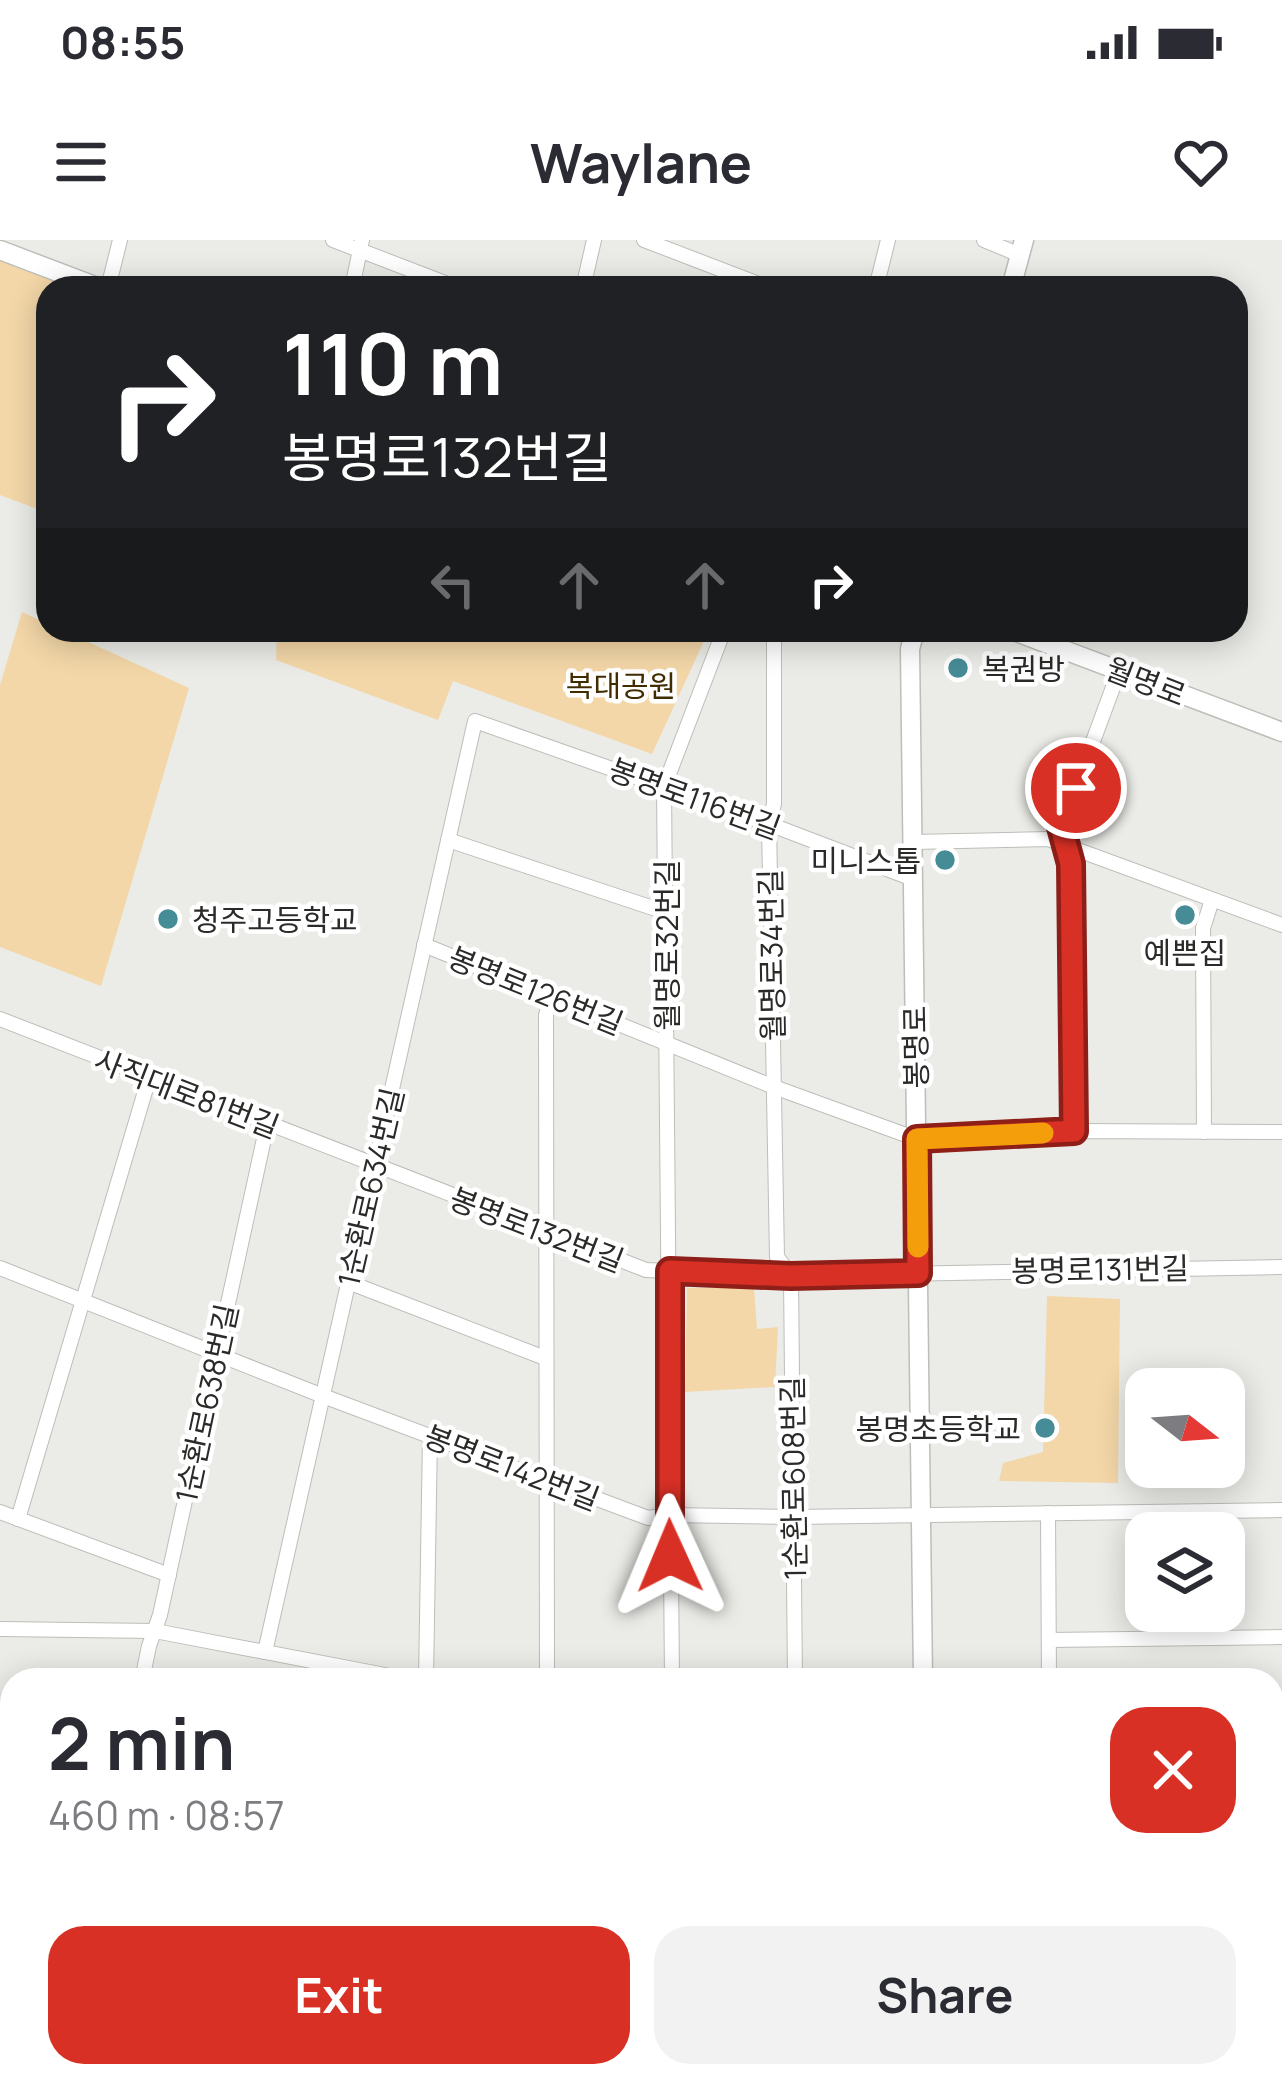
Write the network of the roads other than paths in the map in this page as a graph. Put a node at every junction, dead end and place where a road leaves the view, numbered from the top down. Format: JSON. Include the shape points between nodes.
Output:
{"nodes":[{"id":1,"x":120,"y":240,"type":"edge"},
{"id":2,"x":333,"y":240,"type":"edge"},
{"id":3,"x":594,"y":240,"type":"edge"},
{"id":4,"x":644,"y":240,"type":"edge"},
{"id":5,"x":888,"y":240,"type":"edge"},
{"id":6,"x":984,"y":240,"type":"edge"},
{"id":7,"x":361,"y":245,"type":"edge"},
{"id":8,"x":1022,"y":247,"type":"edge"},
{"id":9,"x":0,"y":250,"type":"edge"},
{"id":10,"x":71,"y":276,"type":"edge"},
{"id":11,"x":108,"y":276,"type":"edge"},
{"id":12,"x":355,"y":276,"type":"edge"},
{"id":13,"x":431,"y":276,"type":"edge"},
{"id":14,"x":586,"y":276,"type":"edge"},
{"id":15,"x":738,"y":276,"type":"edge"},
{"id":16,"x":880,"y":276,"type":"edge"},
{"id":17,"x":1014,"y":276,"type":"edge"},
{"id":18,"x":719,"y":642,"type":"edge"},
{"id":19,"x":774,"y":642,"type":"edge"},
{"id":20,"x":912,"y":642,"type":"edge"},
{"id":21,"x":1043,"y":642,"type":"edge"},
{"id":22,"x":1119,"y":671,"type":"junction"},
{"id":23,"x":475,"y":721,"type":"joint"},
{"id":24,"x":1282,"y":732,"type":"edge"},
{"id":25,"x":664,"y":787,"type":"junction"},
{"id":26,"x":769,"y":824,"type":"junction"},
{"id":27,"x":448,"y":840,"type":"junction"},
{"id":28,"x":913,"y":842,"type":"junction"},
{"id":29,"x":1068,"y":848,"type":"junction"},
{"id":30,"x":913,"y":879,"type":"junction"},
{"id":31,"x":1212,"y":900,"type":"junction"},
{"id":32,"x":665,"y":912,"type":"junction"},
{"id":33,"x":1282,"y":925,"type":"edge"},
{"id":34,"x":424,"y":945,"type":"junction"},
{"id":35,"x":551,"y":996,"type":"junction"},
{"id":36,"x":0,"y":1019,"type":"edge"},
{"id":37,"x":666,"y":1041,"type":"junction"},
{"id":38,"x":149,"y":1078,"type":"junction"},
{"id":39,"x":774,"y":1087,"type":"junction"},
{"id":40,"x":267,"y":1124,"type":"junction"},
{"id":41,"x":1074,"y":1131,"type":"junction"},
{"id":42,"x":1204,"y":1132,"type":"junction"},
{"id":43,"x":1282,"y":1132,"type":"edge"},
{"id":44,"x":917,"y":1139,"type":"junction"},
{"id":45,"x":374,"y":1167,"type":"junction"},
{"id":46,"x":545,"y":1233,"type":"junction"},
{"id":47,"x":1282,"y":1267,"type":"edge"},
{"id":48,"x":0,"y":1268,"type":"edge"},
{"id":49,"x":670,"y":1271,"type":"junction"},
{"id":50,"x":918,"y":1273,"type":"junction"},
{"id":51,"x":791,"y":1276,"type":"junction"},
{"id":52,"x":349,"y":1282,"type":"junction"},
{"id":53,"x":82,"y":1301,"type":"junction"},
{"id":54,"x":216,"y":1354,"type":"junction"},
{"id":55,"x":545,"y":1358,"type":"junction"},
{"id":56,"x":323,"y":1396,"type":"junction"},
{"id":57,"x":430,"y":1436,"type":"junction"},
{"id":58,"x":544,"y":1479,"type":"junction"},
{"id":59,"x":1282,"y":1510,"type":"edge"},
{"id":60,"x":0,"y":1512,"type":"edge"},
{"id":61,"x":1048,"y":1513,"type":"junction"},
{"id":62,"x":669,"y":1515,"type":"junction"},
{"id":63,"x":921,"y":1515,"type":"junction"},
{"id":64,"x":794,"y":1517,"type":"junction"},
{"id":65,"x":18,"y":1519,"type":"junction"},
{"id":66,"x":169,"y":1575,"type":"junction"},
{"id":67,"x":0,"y":1629,"type":"edge"},
{"id":68,"x":155,"y":1631,"type":"junction"},
{"id":69,"x":1282,"y":1637,"type":"edge"},
{"id":70,"x":1049,"y":1640,"type":"junction"},
{"id":71,"x":266,"y":1652,"type":"junction"},
{"id":72,"x":144,"y":1668,"type":"edge"},
{"id":73,"x":349,"y":1668,"type":"edge"},
{"id":74,"x":426,"y":1668,"type":"edge"},
{"id":75,"x":547,"y":1668,"type":"edge"},
{"id":76,"x":672,"y":1668,"type":"edge"},
{"id":77,"x":795,"y":1668,"type":"edge"},
{"id":78,"x":922,"y":1668,"type":"edge"},
{"id":79,"x":1049,"y":1668,"type":"edge"}],
"edges":[{"from":1,"to":11,"type":"street"},
{"from":2,"to":7,"type":"street"},
{"from":3,"to":14,"type":"street"},
{"from":4,"to":15,"type":"street"},
{"from":5,"to":16,"type":"street"},
{"from":6,"to":8,"type":"street"},
{"from":7,"to":12,"type":"street"},
{"from":7,"to":13,"type":"street"},
{"from":8,"to":17,"type":"street"},
{"from":9,"to":10,"type":"street"},
{"from":18,"to":25,"type":"street","name":"월명로32번길"},
{"from":19,"to":26,"type":"street","name":"월명로34번길"},
{"from":20,"to":28,"type":"street","name":"봉명로"},
{"from":21,"to":22,"type":"street","name":"월명로"},
{"from":22,"to":24,"type":"street","name":"월명로"},
{"from":22,"to":29,"type":"street","via":[[1061,827]]},
{"from":23,"to":25,"type":"street","name":"봉명로116번길"},
{"from":23,"to":27,"type":"street","name":"1순환로634번길"},
{"from":25,"to":26,"type":"street","name":"봉명로116번길"},
{"from":25,"to":32,"type":"street","name":"월명로32번길"},
{"from":26,"to":30,"type":"street","name":"봉명로116번길"},
{"from":26,"to":39,"type":"street","name":"월명로34번길"},
{"from":27,"to":32,"type":"street"},
{"from":27,"to":34,"type":"street","name":"1순환로634번길"},
{"from":28,"to":29,"type":"street","via":[[1048,839]]},
{"from":28,"to":30,"type":"street","name":"봉명로"},
{"from":29,"to":31,"type":"street"},
{"from":29,"to":41,"type":"street"},
{"from":30,"to":44,"type":"street","name":"봉명로"},
{"from":31,"to":33,"type":"street"},
{"from":31,"to":42,"type":"street","via":[[1203,928]]},
{"from":32,"to":37,"type":"street","name":"월명로32번길"},
{"from":34,"to":35,"type":"street","name":"봉명로126번길"},
{"from":34,"to":45,"type":"street","name":"1순환로634번길"},
{"from":35,"to":37,"type":"street","name":"봉명로126번길"},
{"from":35,"to":46,"type":"street"},
{"from":36,"to":38,"type":"street","name":"사직대로81번길"},
{"from":37,"to":39,"type":"street","name":"봉명로126번길"},
{"from":37,"to":49,"type":"street","name":"월명로32번길"},
{"from":38,"to":40,"type":"street","name":"사직대로81번길"},
{"from":38,"to":53,"type":"street"},
{"from":39,"to":44,"type":"street","name":"봉명로126번길"},
{"from":39,"to":51,"type":"street","name":"월명로34번길","via":[[777,1257]]},
{"from":40,"to":45,"type":"street","name":"사직대로81번길"},
{"from":40,"to":54,"type":"street","name":"1순환로638번길"},
{"from":41,"to":42,"type":"street"},
{"from":41,"to":44,"type":"street"},
{"from":42,"to":43,"type":"street"},
{"from":44,"to":50,"type":"street","name":"봉명로"},
{"from":45,"to":46,"type":"street","name":"봉명로132번길"},
{"from":45,"to":52,"type":"street","name":"1순환로634번길"},
{"from":46,"to":49,"type":"street","name":"봉명로132번길","via":[[646,1270]]},
{"from":46,"to":55,"type":"street"},
{"from":47,"to":50,"type":"street","name":"봉명로131번길"},
{"from":48,"to":53,"type":"street","name":"봉명로142번길"},
{"from":49,"to":51,"type":"street","name":"봉명로132번길"},
{"from":49,"to":62,"type":"street","name":"월명로32번길"},
{"from":50,"to":51,"type":"street","name":"봉명로132번길"},
{"from":50,"to":63,"type":"street","name":"봉명로"},
{"from":51,"to":64,"type":"street","name":"1순환로608번길"},
{"from":52,"to":55,"type":"street"},
{"from":52,"to":56,"type":"street","name":"1순환로634번길"},
{"from":53,"to":54,"type":"street","name":"봉명로142번길"},
{"from":53,"to":65,"type":"street"},
{"from":54,"to":56,"type":"street","name":"봉명로142번길"},
{"from":54,"to":66,"type":"street","name":"1순환로638번길"},
{"from":55,"to":58,"type":"street"},
{"from":56,"to":57,"type":"street","name":"봉명로142번길"},
{"from":56,"to":71,"type":"street","name":"1순환로634번길"},
{"from":57,"to":58,"type":"street","name":"봉명로142번길"},
{"from":57,"to":74,"type":"street"},
{"from":58,"to":62,"type":"street","name":"봉명로142번길","via":[[647,1518]]},
{"from":58,"to":75,"type":"street"},
{"from":59,"to":61,"type":"street","name":"봉명로142번길"},
{"from":60,"to":65,"type":"street"},
{"from":61,"to":63,"type":"street","name":"봉명로142번길"},
{"from":61,"to":70,"type":"street"},
{"from":62,"to":64,"type":"street","name":"봉명로142번길"},
{"from":62,"to":76,"type":"street","name":"월명로32번길"},
{"from":63,"to":64,"type":"street","name":"봉명로142번길"},
{"from":63,"to":78,"type":"street","name":"봉명로"},
{"from":64,"to":77,"type":"street","name":"1순환로608번길"},
{"from":65,"to":66,"type":"street"},
{"from":66,"to":68,"type":"street","name":"1순환로638번길"},
{"from":67,"to":68,"type":"street"},
{"from":68,"to":71,"type":"street"},
{"from":68,"to":72,"type":"street","name":"1순환로638번길"},
{"from":69,"to":70,"type":"street"},
{"from":70,"to":79,"type":"street"},
{"from":71,"to":73,"type":"street"}]}
